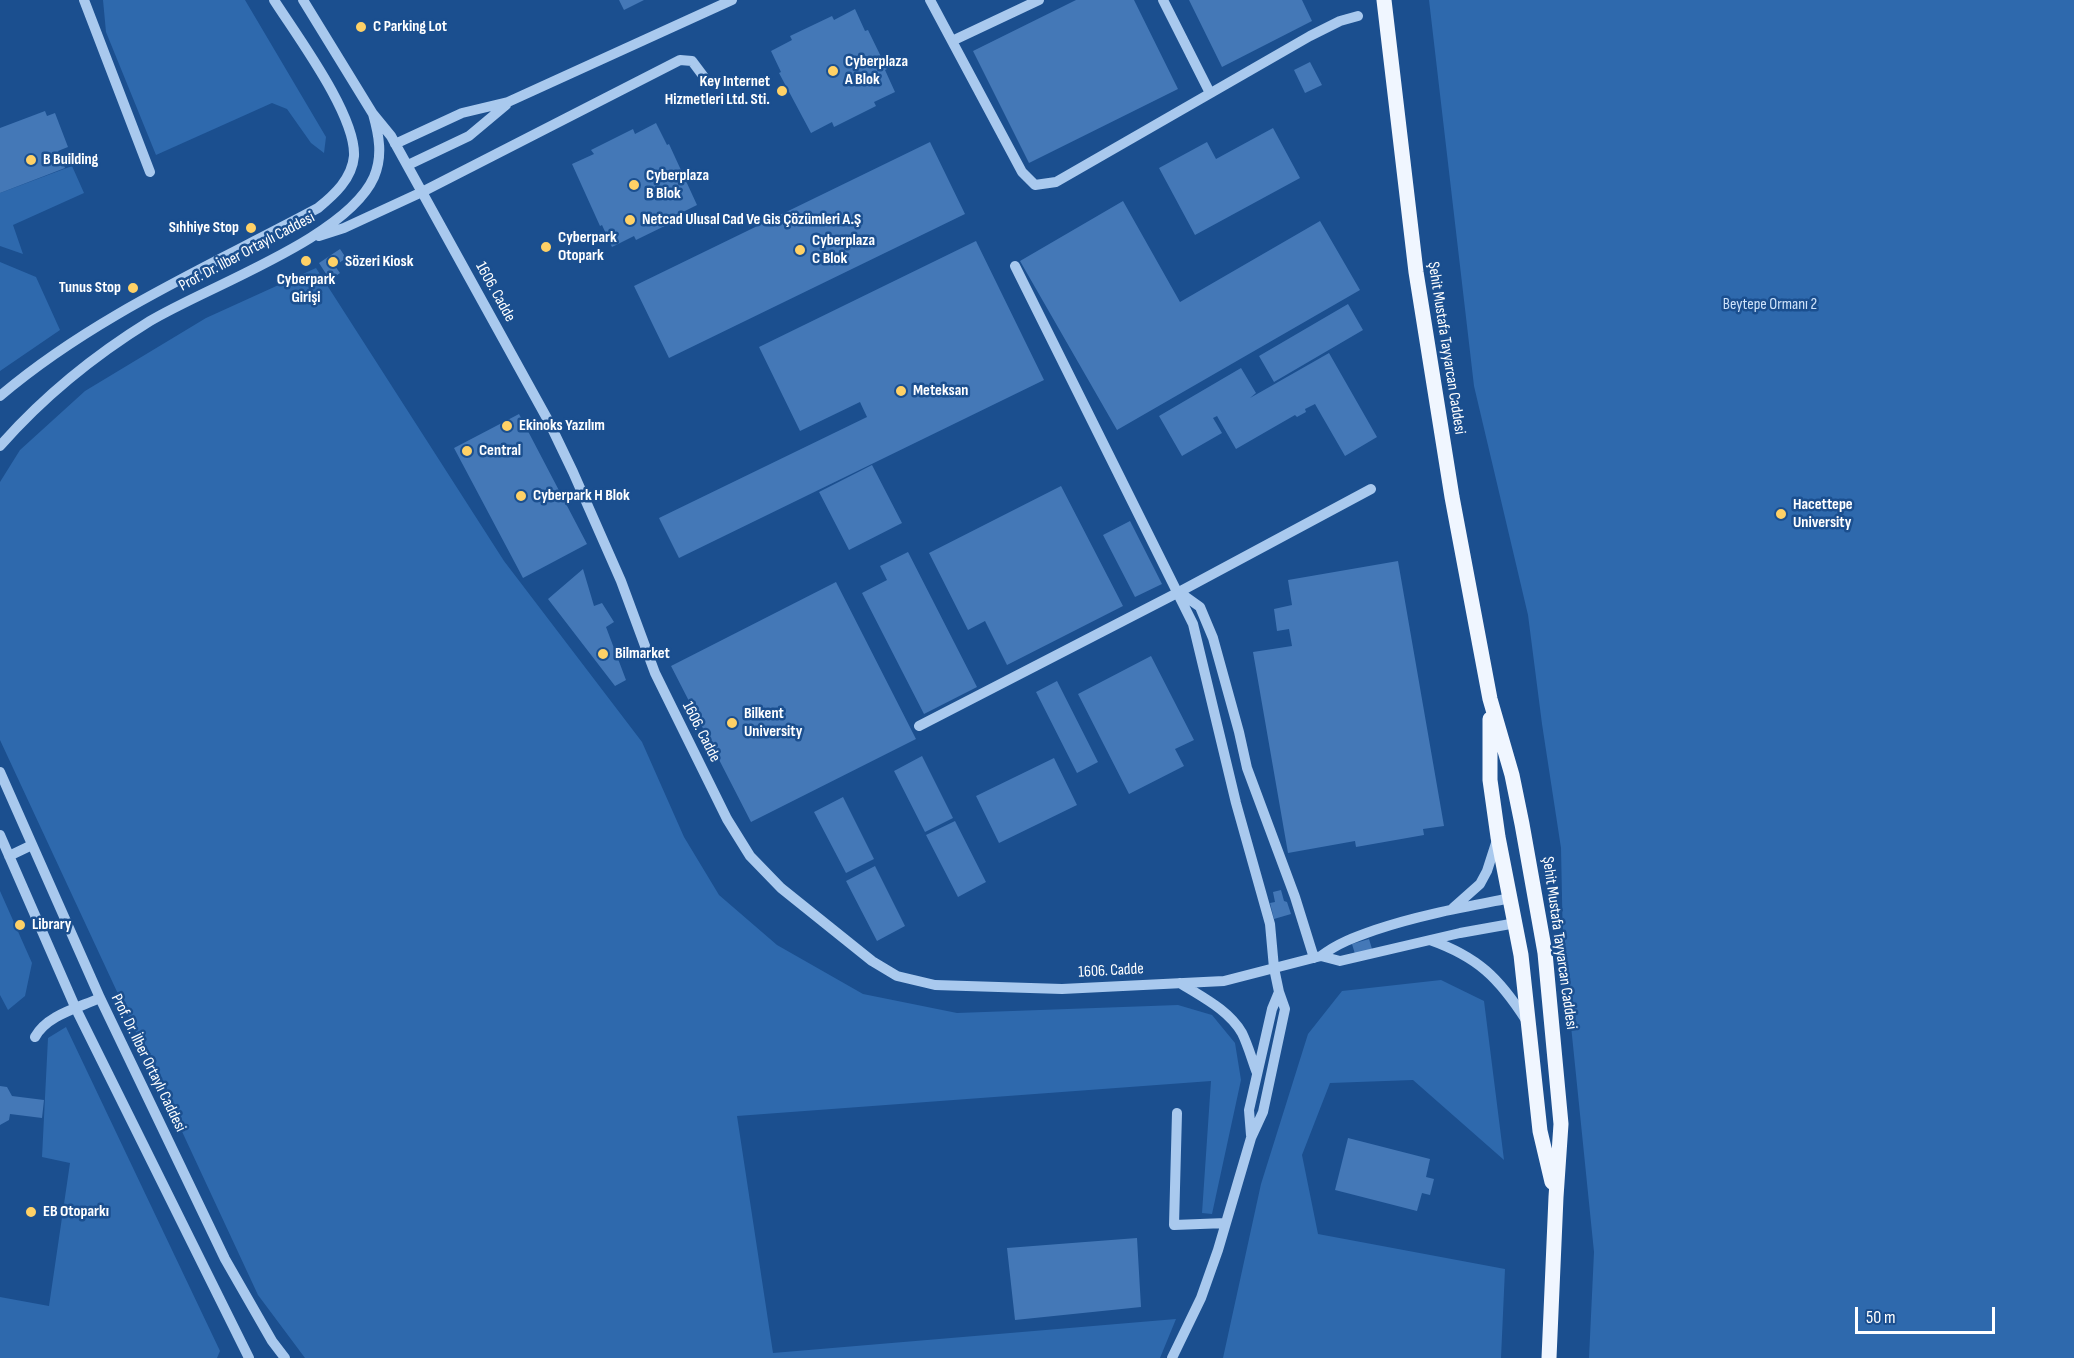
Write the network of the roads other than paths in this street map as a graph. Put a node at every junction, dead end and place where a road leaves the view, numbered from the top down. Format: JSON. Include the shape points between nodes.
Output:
{"nodes":[{"id":1,"x":84,"y":0,"type":"edge"},
{"id":2,"x":274,"y":0,"type":"edge"},
{"id":3,"x":303,"y":0,"type":"edge"},
{"id":4,"x":732,"y":0,"type":"edge"},
{"id":5,"x":930,"y":0,"type":"edge"},
{"id":6,"x":1039,"y":0,"type":"edge"},
{"id":7,"x":1163,"y":0,"type":"edge"},
{"id":8,"x":1384,"y":0,"type":"edge"},
{"id":9,"x":1358,"y":16,"type":"dead end"},
{"id":10,"x":952,"y":41,"type":"junction"},
{"id":11,"x":705,"y":77,"type":"dead end"},
{"id":12,"x":1209,"y":93,"type":"junction"},
{"id":13,"x":508,"y":102,"type":"junction"},
{"id":14,"x":373,"y":114,"type":"junction"},
{"id":15,"x":395,"y":144,"type":"junction"},
{"id":16,"x":408,"y":165,"type":"junction"},
{"id":17,"x":150,"y":172,"type":"dead end"},
{"id":18,"x":422,"y":192,"type":"junction"},
{"id":19,"x":310,"y":238,"type":"junction"},
{"id":20,"x":1015,"y":266,"type":"dead end"},
{"id":21,"x":0,"y":396,"type":"edge"},
{"id":22,"x":0,"y":446,"type":"edge"},
{"id":23,"x":1371,"y":489,"type":"dead end"},
{"id":24,"x":1179,"y":592,"type":"junction"},
{"id":25,"x":1490,"y":699,"type":"junction"},
{"id":26,"x":919,"y":726,"type":"dead end"},
{"id":27,"x":0,"y":772,"type":"edge"},
{"id":28,"x":0,"y":835,"type":"edge"},
{"id":29,"x":1498,"y":837,"type":"junction"},
{"id":30,"x":32,"y":845,"type":"junction"},
{"id":31,"x":9,"y":856,"type":"junction"},
{"id":32,"x":1536,"y":894,"type":"junction"},
{"id":33,"x":1511,"y":898,"type":"junction"},
{"id":34,"x":1451,"y":910,"type":"junction"},
{"id":35,"x":1540,"y":919,"type":"junction"},
{"id":36,"x":1516,"y":923,"type":"junction"},
{"id":37,"x":1430,"y":940,"type":"junction"},
{"id":38,"x":1318,"y":957,"type":"junction"},
{"id":39,"x":1274,"y":968,"type":"junction"},
{"id":40,"x":1180,"y":983,"type":"junction"},
{"id":41,"x":1279,"y":992,"type":"junction"},
{"id":42,"x":100,"y":998,"type":"junction"},
{"id":43,"x":76,"y":1009,"type":"junction"},
{"id":44,"x":1528,"y":1024,"type":"junction"},
{"id":45,"x":35,"y":1037,"type":"dead end"},
{"id":46,"x":1257,"y":1073,"type":"junction"},
{"id":47,"x":1177,"y":1113,"type":"dead end"},
{"id":48,"x":1251,"y":1138,"type":"junction"},
{"id":49,"x":1556,"y":1197,"type":"junction"},
{"id":50,"x":1226,"y":1223,"type":"junction"},
{"id":51,"x":240,"y":1342,"type":"junction"},
{"id":52,"x":240,"y":1358,"type":"edge"},
{"id":53,"x":249,"y":1358,"type":"edge"},
{"id":54,"x":285,"y":1358,"type":"edge"},
{"id":55,"x":1172,"y":1358,"type":"edge"},
{"id":56,"x":1549,"y":1358,"type":"edge"}],
"edges":[{"from":1,"to":17,"type":"street"},
{"from":2,"to":21,"type":"street","name":"Prof. Dr. İlber Ortaylı Caddesi","via":[[339,103],[351,133],[354,157],[348,176],[335,195],[318,208],[120,312]]},
{"from":3,"to":14,"type":"street","name":"Prof. Dr. İlber Ortaylı Caddesi"},
{"from":4,"to":13,"type":"street"},
{"from":5,"to":10,"type":"street"},
{"from":6,"to":10,"type":"street"},
{"from":7,"to":12,"type":"street"},
{"from":8,"to":25,"type":"main road","name":"Şehit Mustafa Tayyarcan Caddesi","via":[[1416,272]]},
{"from":9,"to":12,"type":"street","via":[[1340,21]]},
{"from":10,"to":12,"type":"street","via":[[1022,172],[1035,185],[1056,182]]},
{"from":11,"to":18,"type":"street","via":[[692,61],[680,60]]},
{"from":13,"to":15,"type":"street","via":[[462,113]]},
{"from":13,"to":16,"type":"street","via":[[469,136]]},
{"from":14,"to":15,"type":"street","name":"1606. Cadde"},
{"from":14,"to":19,"type":"street","name":"Prof. Dr. İlber Ortaylı Caddesi","via":[[379,134],[374,176],[341,216]]},
{"from":15,"to":16,"type":"street","name":"1606. Cadde"},
{"from":16,"to":18,"type":"street","name":"1606. Cadde"},
{"from":18,"to":19,"type":"street","via":[[344,228]]},
{"from":18,"to":40,"type":"street","name":"1606. Cadde","via":[[544,412],[621,581],[655,673],[727,819],[750,856],[836,934],[897,976],[935,985],[1062,988]]},
{"from":19,"to":22,"type":"street","name":"Prof. Dr. İlber Ortaylı Caddesi","via":[[152,320],[109,348],[24,418]]},
{"from":20,"to":24,"type":"street"},
{"from":23,"to":24,"type":"street"},
{"from":24,"to":26,"type":"street"},
{"from":24,"to":38,"type":"street","via":[[1200,607],[1213,638],[1247,768]]},
{"from":24,"to":39,"type":"street","via":[[1196,635],[1270,924]]},
{"from":25,"to":29,"type":"main road","name":"Şehit Mustafa Tayyarcan Caddesi","via":[[1490,780]]},
{"from":25,"to":32,"type":"main road","name":"Şehit Mustafa Tayyarcan Caddesi","via":[[1512,776]]},
{"from":27,"to":30,"type":"street","name":"Prof. Dr. İlber Ortaylı Caddesi"},
{"from":28,"to":31,"type":"street"},
{"from":29,"to":33,"type":"main road","name":"Şehit Mustafa Tayyarcan Caddesi"},
{"from":29,"to":34,"type":"street","via":[[1480,884]]},
{"from":30,"to":31,"type":"street"},
{"from":30,"to":42,"type":"street","name":"Prof. Dr. İlber Ortaylı Caddesi"},
{"from":31,"to":43,"type":"street"},
{"from":32,"to":33,"type":"main road"},
{"from":32,"to":35,"type":"main road","name":"Şehit Mustafa Tayyarcan Caddesi"},
{"from":33,"to":34,"type":"street"},
{"from":33,"to":36,"type":"main road","name":"Şehit Mustafa Tayyarcan Caddesi"},
{"from":34,"to":38,"type":"street","via":[[1348,939]]},
{"from":35,"to":36,"type":"main road"},
{"from":35,"to":49,"type":"main road","name":"Şehit Mustafa Tayyarcan Caddesi","via":[[1561,1124]]},
{"from":36,"to":37,"type":"street"},
{"from":36,"to":44,"type":"main road","name":"Şehit Mustafa Tayyarcan Caddesi"},
{"from":37,"to":38,"type":"street","via":[[1340,961]]},
{"from":37,"to":44,"type":"street","via":[[1449,946],[1489,971]]},
{"from":38,"to":39,"type":"street","name":"1606. Cadde"},
{"from":39,"to":40,"type":"street","name":"1606. Cadde","via":[[1224,981]]},
{"from":39,"to":41,"type":"street"},
{"from":40,"to":46,"type":"street","via":[[1233,1020]]},
{"from":41,"to":46,"type":"street"},
{"from":41,"to":48,"type":"street","via":[[1285,1009],[1263,1112]]},
{"from":42,"to":43,"type":"street"},
{"from":42,"to":54,"type":"street","name":"Prof. Dr. İlber Ortaylı Caddesi","via":[[225,1260]]},
{"from":43,"to":45,"type":"street","via":[[50,1020]]},
{"from":43,"to":51,"type":"street"},
{"from":44,"to":49,"type":"main road","name":"Şehit Mustafa Tayyarcan Caddesi","via":[[1539,1131]]},
{"from":46,"to":48,"type":"street","via":[[1249,1110]]},
{"from":47,"to":50,"type":"street","via":[[1174,1226]]},
{"from":48,"to":50,"type":"street"},
{"from":49,"to":56,"type":"main road","name":"Şehit Mustafa Tayyarcan Caddesi"},
{"from":50,"to":55,"type":"street","via":[[1201,1298]]},
{"from":51,"to":52,"type":"street"},
{"from":51,"to":53,"type":"street"}]}
